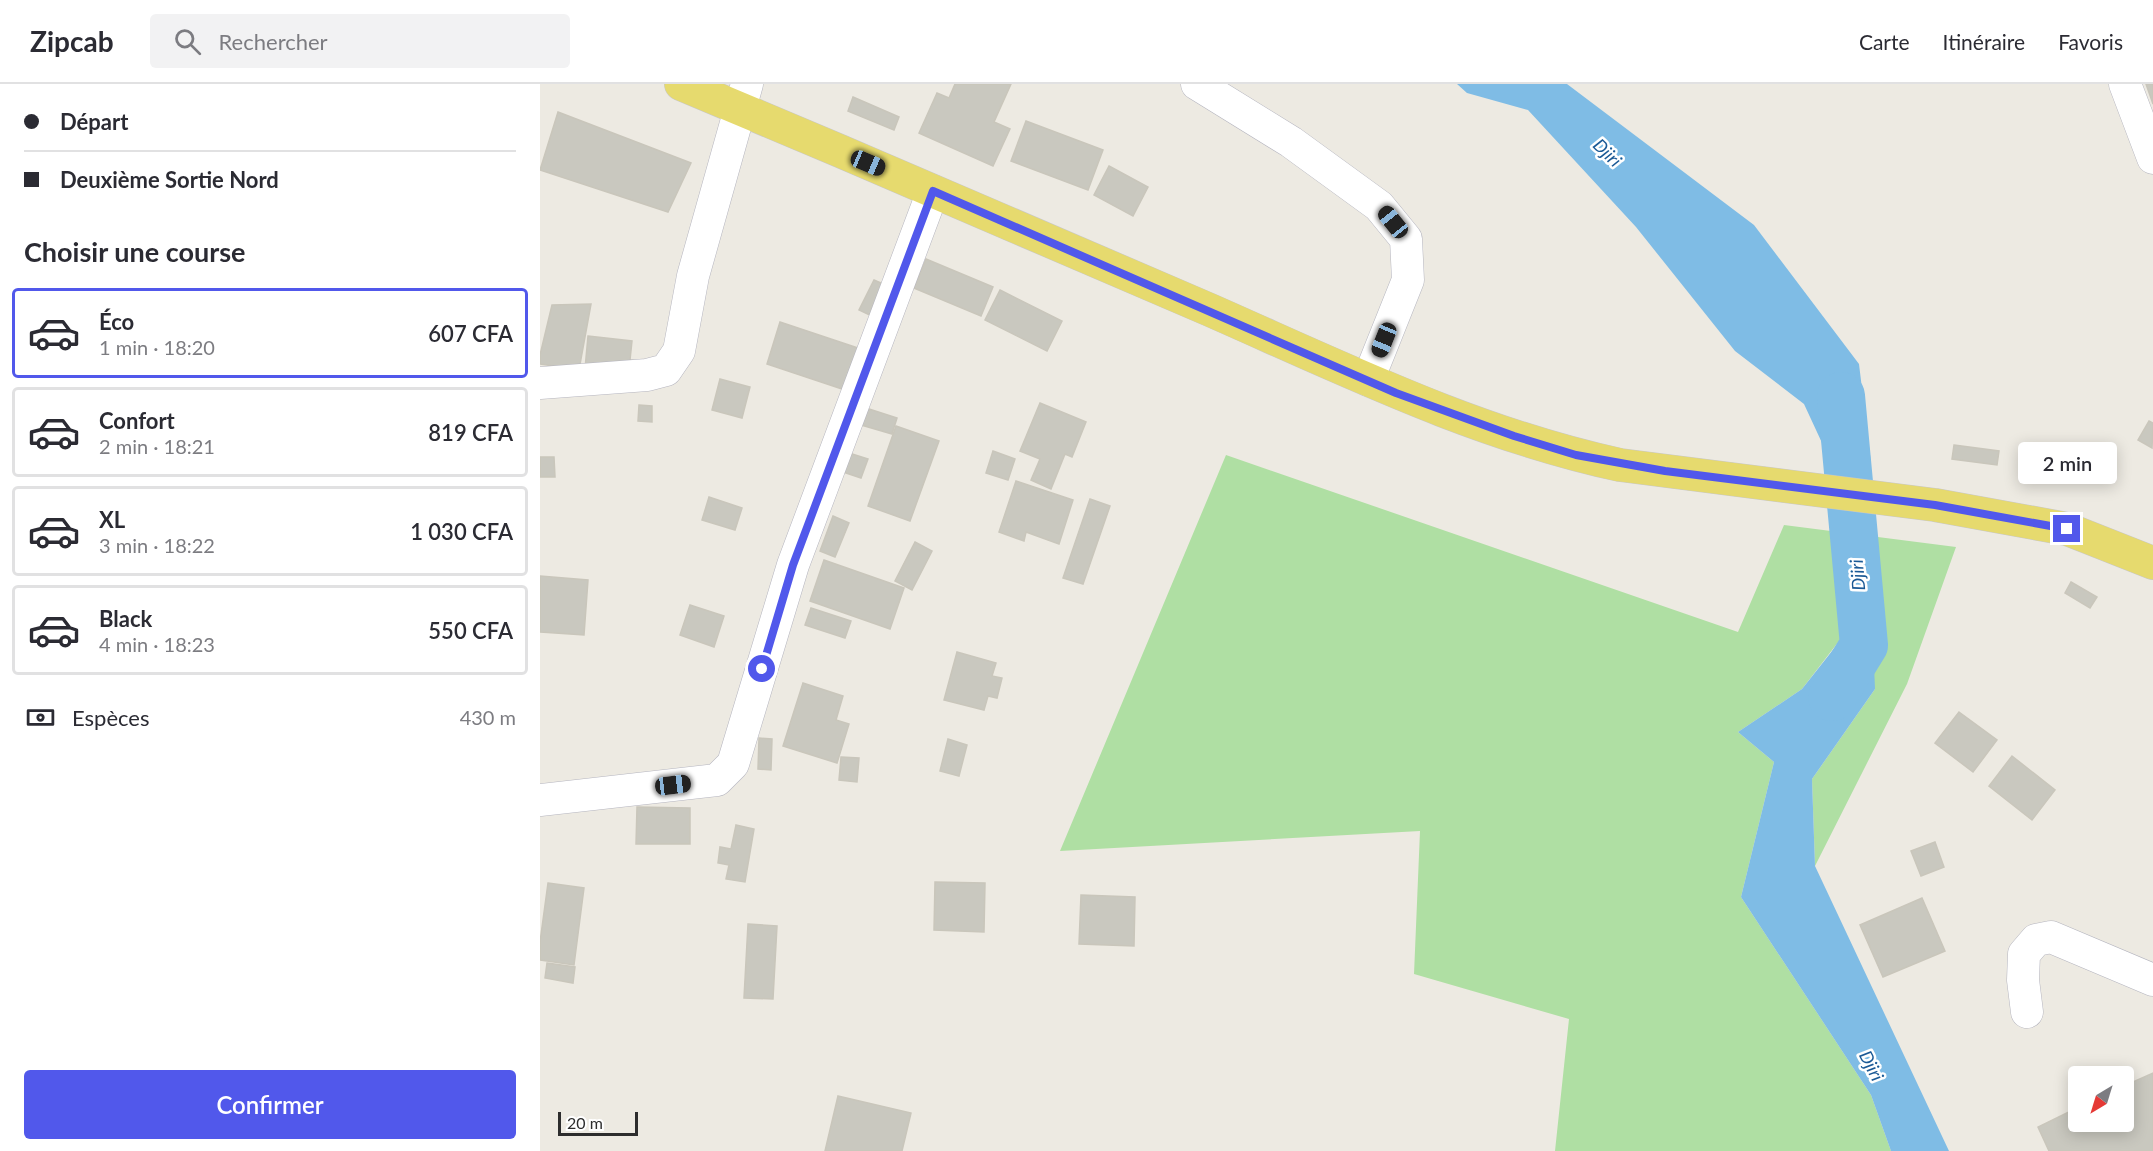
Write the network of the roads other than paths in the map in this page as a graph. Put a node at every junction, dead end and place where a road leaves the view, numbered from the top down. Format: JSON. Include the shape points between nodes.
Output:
{"nodes":[{"id":1,"x":681,"y":84,"type":"edge"},
{"id":2,"x":1197,"y":84,"type":"edge"},
{"id":3,"x":2125,"y":84,"type":"edge"},
{"id":4,"x":743,"y":96,"type":"edge"},
{"id":5,"x":2153,"y":158,"type":"edge"},
{"id":6,"x":933,"y":191,"type":"junction"},
{"id":7,"x":1368,"y":380,"type":"junction"},
{"id":8,"x":540,"y":383,"type":"edge"},
{"id":9,"x":2153,"y":563,"type":"edge"},
{"id":10,"x":540,"y":800,"type":"edge"},
{"id":11,"x":2153,"y":980,"type":"edge"},
{"id":12,"x":2027,"y":1012,"type":"dead end"}],
"edges":[{"from":1,"to":4,"type":"main road"},
{"from":2,"to":7,"type":"street","via":[[1291,142],[1379,206],[1406,239],[1408,280]]},
{"from":3,"to":5,"type":"street"},
{"from":4,"to":6,"type":"main road"},
{"from":4,"to":8,"type":"street","via":[[693,276],[679,351],[666,370],[647,375]]},
{"from":6,"to":7,"type":"main road"},
{"from":6,"to":10,"type":"street","via":[[793,565],[733,764],[717,780]]},
{"from":7,"to":9,"type":"main road","via":[[1514,436],[1576,455],[1654,470],[1935,505],[2067,529]]},
{"from":11,"to":12,"type":"street","via":[[2051,937],[2037,940],[2024,954]]}]}
